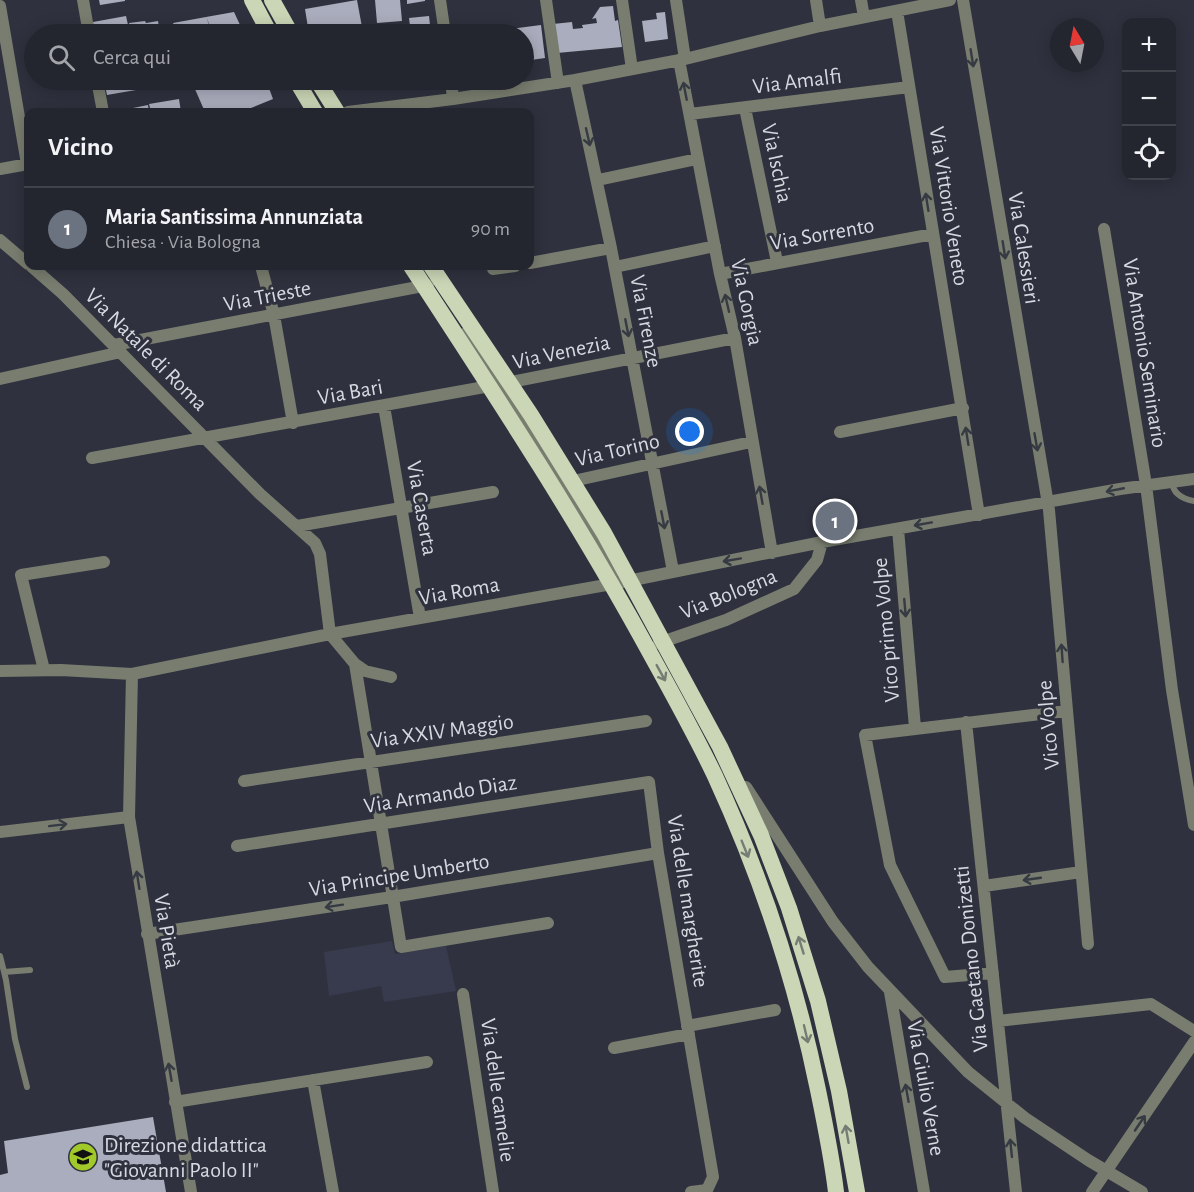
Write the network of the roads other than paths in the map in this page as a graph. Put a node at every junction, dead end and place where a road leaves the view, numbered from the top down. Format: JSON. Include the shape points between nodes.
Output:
{"nodes":[{"id":1,"x":83,"y":0,"type":"edge"},
{"id":2,"x":245,"y":0,"type":"edge"},
{"id":3,"x":252,"y":0,"type":"edge"},
{"id":4,"x":272,"y":0,"type":"edge"},
{"id":5,"x":440,"y":0,"type":"edge"},
{"id":6,"x":546,"y":0,"type":"edge"},
{"id":7,"x":622,"y":0,"type":"edge"},
{"id":8,"x":676,"y":0,"type":"edge"},
{"id":9,"x":816,"y":0,"type":"edge"},
{"id":10,"x":861,"y":0,"type":"edge"},
{"id":11,"x":950,"y":0,"type":"edge"},
{"id":12,"x":963,"y":0,"type":"edge"},
{"id":13,"x":0,"y":6,"type":"edge"},
{"id":14,"x":897,"y":12,"type":"junction"},
{"id":15,"x":864,"y":17,"type":"junction"},
{"id":16,"x":87,"y":24,"type":"edge"},
{"id":17,"x":261,"y":24,"type":"edge"},
{"id":18,"x":263,"y":24,"type":"edge"},
{"id":19,"x":285,"y":24,"type":"edge"},
{"id":20,"x":444,"y":24,"type":"edge"},
{"id":21,"x":820,"y":26,"type":"junction"},
{"id":22,"x":682,"y":60,"type":"junction"},
{"id":23,"x":632,"y":69,"type":"junction"},
{"id":24,"x":575,"y":80,"type":"junction"},
{"id":25,"x":558,"y":82,"type":"junction"},
{"id":26,"x":534,"y":86,"type":"edge"},
{"id":27,"x":909,"y":87,"type":"junction"},
{"id":28,"x":99,"y":90,"type":"edge"},
{"id":29,"x":301,"y":90,"type":"edge"},
{"id":30,"x":323,"y":90,"type":"edge"},
{"id":31,"x":452,"y":90,"type":"edge"},
{"id":32,"x":509,"y":90,"type":"edge"},
{"id":33,"x":14,"y":91,"type":"junction"},
{"id":34,"x":0,"y":93,"type":"edge"},
{"id":35,"x":453,"y":99,"type":"junction"},
{"id":36,"x":102,"y":108,"type":"edge"},
{"id":37,"x":312,"y":108,"type":"edge"},
{"id":38,"x":334,"y":108,"type":"edge"},
{"id":39,"x":380,"y":108,"type":"edge"},
{"id":40,"x":745,"y":108,"type":"junction"},
{"id":41,"x":690,"y":114,"type":"junction"},
{"id":42,"x":24,"y":143,"type":"edge"},
{"id":43,"x":698,"y":159,"type":"junction"},
{"id":44,"x":24,"y":165,"type":"edge"},
{"id":45,"x":0,"y":169,"type":"edge"},
{"id":46,"x":598,"y":180,"type":"junction"},
{"id":47,"x":1104,"y":229,"type":"dead end"},
{"id":48,"x":933,"y":234,"type":"junction"},
{"id":49,"x":0,"y":240,"type":"edge"},
{"id":50,"x":715,"y":246,"type":"junction"},
{"id":51,"x":611,"y":248,"type":"junction"},
{"id":52,"x":24,"y":259,"type":"edge"},
{"id":53,"x":534,"y":262,"type":"edge"},
{"id":54,"x":777,"y":262,"type":"junction"},
{"id":55,"x":615,"y":267,"type":"junction"},
{"id":56,"x":37,"y":270,"type":"edge"},
{"id":57,"x":262,"y":270,"type":"edge"},
{"id":58,"x":414,"y":270,"type":"edge"},
{"id":59,"x":418,"y":270,"type":"edge"},
{"id":60,"x":434,"y":270,"type":"edge"},
{"id":61,"x":720,"y":274,"type":"junction"},
{"id":62,"x":428,"y":285,"type":"junction"},
{"id":63,"x":274,"y":315,"type":"junction"},
{"id":64,"x":735,"y":338,"type":"junction"},
{"id":65,"x":117,"y":348,"type":"junction"},
{"id":66,"x":633,"y":358,"type":"junction"},
{"id":67,"x":0,"y":379,"type":"edge"},
{"id":68,"x":501,"y":384,"type":"junction"},
{"id":69,"x":384,"y":406,"type":"junction"},
{"id":70,"x":963,"y":408,"type":"junction"},
{"id":71,"x":293,"y":423,"type":"junction"},
{"id":72,"x":840,"y":432,"type":"dead end"},
{"id":73,"x":207,"y":439,"type":"junction"},
{"id":74,"x":752,"y":442,"type":"junction"},
{"id":75,"x":92,"y":458,"type":"dead end"},
{"id":76,"x":652,"y":462,"type":"junction"},
{"id":77,"x":1194,"y":479,"type":"edge"},
{"id":78,"x":1172,"y":482,"type":"junction"},
{"id":79,"x":563,"y":483,"type":"junction"},
{"id":80,"x":1146,"y":484,"type":"junction"},
{"id":81,"x":493,"y":492,"type":"dead end"},
{"id":82,"x":1194,"y":501,"type":"edge"},
{"id":83,"x":1046,"y":503,"type":"junction"},
{"id":84,"x":402,"y":508,"type":"junction"},
{"id":85,"x":979,"y":515,"type":"junction"},
{"id":86,"x":297,"y":526,"type":"junction"},
{"id":87,"x":898,"y":529,"type":"junction"},
{"id":88,"x":822,"y":542,"type":"junction"},
{"id":89,"x":771,"y":553,"type":"junction"},
{"id":90,"x":104,"y":562,"type":"dead end"},
{"id":91,"x":673,"y":571,"type":"junction"},
{"id":92,"x":623,"y":582,"type":"junction"},
{"id":93,"x":420,"y":618,"type":"junction"},
{"id":94,"x":330,"y":634,"type":"junction"},
{"id":95,"x":659,"y":643,"type":"junction"},
{"id":96,"x":355,"y":664,"type":"junction"},
{"id":97,"x":44,"y":670,"type":"junction"},
{"id":98,"x":0,"y":671,"type":"edge"},
{"id":99,"x":132,"y":674,"type":"junction"},
{"id":100,"x":391,"y":677,"type":"dead end"},
{"id":101,"x":1066,"y":711,"type":"junction"},
{"id":102,"x":646,"y":721,"type":"dead end"},
{"id":103,"x":966,"y":722,"type":"junction"},
{"id":104,"x":915,"y":728,"type":"junction"},
{"id":105,"x":372,"y":762,"type":"junction"},
{"id":106,"x":244,"y":781,"type":"dead end"},
{"id":107,"x":649,"y":782,"type":"joint"},
{"id":108,"x":129,"y":817,"type":"junction"},
{"id":109,"x":382,"y":824,"type":"junction"},
{"id":110,"x":1194,"y":825,"type":"edge"},
{"id":111,"x":0,"y":832,"type":"edge"},
{"id":112,"x":237,"y":846,"type":"dead end"},
{"id":113,"x":658,"y":853,"type":"junction"},
{"id":114,"x":1081,"y":872,"type":"junction"},
{"id":115,"x":984,"y":886,"type":"junction"},
{"id":116,"x":392,"y":897,"type":"junction"},
{"id":117,"x":548,"y":923,"type":"dead end"},
{"id":118,"x":147,"y":934,"type":"junction"},
{"id":119,"x":1088,"y":944,"type":"dead end"},
{"id":120,"x":0,"y":956,"type":"edge"},
{"id":121,"x":30,"y":970,"type":"dead end"},
{"id":122,"x":4,"y":972,"type":"junction"},
{"id":123,"x":993,"y":973,"type":"junction"},
{"id":124,"x":890,"y":991,"type":"junction"},
{"id":125,"x":464,"y":994,"type":"dead end"},
{"id":126,"x":775,"y":1010,"type":"dead end"},
{"id":127,"x":998,"y":1021,"type":"junction"},
{"id":128,"x":688,"y":1030,"type":"junction"},
{"id":129,"x":1194,"y":1031,"type":"edge"},
{"id":130,"x":1194,"y":1042,"type":"edge"},
{"id":131,"x":614,"y":1048,"type":"dead end"},
{"id":132,"x":428,"y":1062,"type":"dead end"},
{"id":133,"x":313,"y":1080,"type":"junction"},
{"id":134,"x":27,"y":1087,"type":"dead end"},
{"id":135,"x":176,"y":1102,"type":"junction"},
{"id":136,"x":1006,"y":1104,"type":"junction"},
{"id":137,"x":1107,"y":1171,"type":"junction"},
{"id":138,"x":191,"y":1192,"type":"edge"},
{"id":139,"x":333,"y":1192,"type":"edge"},
{"id":140,"x":493,"y":1192,"type":"edge"},
{"id":141,"x":691,"y":1192,"type":"edge"},
{"id":142,"x":836,"y":1192,"type":"edge"},
{"id":143,"x":857,"y":1192,"type":"edge"},
{"id":144,"x":924,"y":1192,"type":"edge"},
{"id":145,"x":1016,"y":1192,"type":"edge"},
{"id":146,"x":1092,"y":1192,"type":"edge"},
{"id":147,"x":1142,"y":1192,"type":"edge"}],
"edges":[{"from":1,"to":16,"type":"street"},
{"from":2,"to":17,"type":"street"},
{"from":3,"to":18,"type":"highway"},
{"from":4,"to":19,"type":"highway"},
{"from":5,"to":20,"type":"street"},
{"from":6,"to":25,"type":"street"},
{"from":7,"to":23,"type":"street"},
{"from":8,"to":22,"type":"street","name":"Via Gorgia"},
{"from":9,"to":21,"type":"street"},
{"from":10,"to":15,"type":"street"},
{"from":11,"to":14,"type":"street"},
{"from":12,"to":83,"type":"street","name":"Via Calessieri","one_way":true},
{"from":13,"to":33,"type":"street"},
{"from":14,"to":15,"type":"street"},
{"from":14,"to":27,"type":"street","name":"Via Vittorio Veneto"},
{"from":15,"to":21,"type":"street"},
{"from":21,"to":22,"type":"street"},
{"from":22,"to":23,"type":"street"},
{"from":41,"to":22,"type":"street","name":"Via Gorgia","one_way":true},
{"from":23,"to":24,"type":"street"},
{"from":24,"to":25,"type":"street"},
{"from":24,"to":46,"type":"street","name":"Via Firenze","one_way":true},
{"from":25,"to":26,"type":"street"},
{"from":27,"to":40,"type":"street","name":"Via Amalfi"},
{"from":48,"to":27,"type":"street","name":"Via Vittorio Veneto","one_way":true},
{"from":28,"to":36,"type":"street"},
{"from":29,"to":37,"type":"highway"},
{"from":30,"to":38,"type":"highway"},
{"from":31,"to":35,"type":"street"},
{"from":32,"to":35,"type":"street"},
{"from":33,"to":34,"type":"street"},
{"from":33,"to":42,"type":"street"},
{"from":35,"to":39,"type":"street"},
{"from":40,"to":41,"type":"street","name":"Via Amalfi"},
{"from":40,"to":54,"type":"street","name":"Via Ischia"},
{"from":41,"to":43,"type":"street","name":"Via Gorgia"},
{"from":43,"to":46,"type":"street"},
{"from":43,"to":50,"type":"street","name":"Via Gorgia"},
{"from":44,"to":45,"type":"street"},
{"from":46,"to":51,"type":"street","name":"Via Firenze"},
{"from":47,"to":80,"type":"street","name":"Via Antonio Seminario"},
{"from":48,"to":54,"type":"street","name":"Via Sorrento"},
{"from":48,"to":70,"type":"street","name":"Via Vittorio Veneto"},
{"from":49,"to":52,"type":"street","name":"Via Natale di Roma"},
{"from":50,"to":55,"type":"street"},
{"from":50,"to":61,"type":"street","name":"Via Gorgia"},
{"from":51,"to":53,"type":"street"},
{"from":51,"to":55,"type":"street","name":"Via Firenze"},
{"from":54,"to":61,"type":"street","name":"Via Sorrento"},
{"from":55,"to":66,"type":"street","name":"Via Firenze","one_way":true},
{"from":56,"to":65,"type":"street","name":"Via Natale di Roma"},
{"from":57,"to":63,"type":"street"},
{"from":58,"to":142,"type":"highway","one_way":true,"bridge":true,"via":[[620,597],[715,776],[779,939],[805,1028]]},
{"from":59,"to":62,"type":"street"},
{"from":143,"to":60,"type":"highway","one_way":true,"bridge":true,"via":[[818,1001],[789,908],[729,766],[604,532]]},
{"from":64,"to":61,"type":"street","name":"Via Gorgia","one_way":true},
{"from":62,"to":63,"type":"street","name":"Via Trieste"},
{"from":62,"to":68,"type":"street"},
{"from":63,"to":65,"type":"street","name":"Via Trieste"},
{"from":63,"to":71,"type":"street"},
{"from":64,"to":66,"type":"street","name":"Via Venezia"},
{"from":64,"to":74,"type":"street","name":"Via Gorgia"},
{"from":65,"to":67,"type":"street","name":"Via Trieste"},
{"from":65,"to":73,"type":"street","name":"Via Natale di Roma"},
{"from":66,"to":68,"type":"street","name":"Via Venezia"},
{"from":66,"to":76,"type":"street","name":"Via Firenze"},
{"from":68,"to":69,"type":"street","name":"Via Bari"},
{"from":68,"to":79,"type":"street"},
{"from":69,"to":71,"type":"street","name":"Via Bari"},
{"from":69,"to":84,"type":"street","name":"Via Caserta"},
{"from":70,"to":72,"type":"street"},
{"from":85,"to":70,"type":"street","name":"Via Vittorio Veneto","one_way":true},
{"from":71,"to":73,"type":"street","name":"Via Bari"},
{"from":73,"to":75,"type":"street","name":"Via Natale di Roma"},
{"from":73,"to":86,"type":"street","name":"Via Natale di Roma"},
{"from":74,"to":76,"type":"street","name":"Via Torino"},
{"from":89,"to":74,"type":"street","name":"Via Gorgia","one_way":true},
{"from":76,"to":79,"type":"street","name":"Via Torino"},
{"from":76,"to":91,"type":"street","name":"Via Firenze","one_way":true},
{"from":77,"to":78,"type":"street","name":"Via Roma"},
{"from":78,"to":80,"type":"street","name":"Via Roma"},
{"from":78,"to":82,"type":"lane","via":[[1177,494]]},
{"from":79,"to":92,"type":"street"},
{"from":80,"to":83,"type":"street","name":"Via Roma","one_way":true},
{"from":80,"to":110,"type":"street","name":"Via Antonio Seminario"},
{"from":81,"to":84,"type":"street"},
{"from":83,"to":85,"type":"street","name":"Via Roma"},
{"from":101,"to":83,"type":"street","name":"Vico Volpe","one_way":true},
{"from":84,"to":86,"type":"street"},
{"from":84,"to":93,"type":"street","name":"Via Caserta"},
{"from":85,"to":87,"type":"street","name":"Via Roma","one_way":true},
{"from":86,"to":94,"type":"street","name":"Via Natale di Roma","via":[[315,543],[320,554]]},
{"from":87,"to":88,"type":"street","name":"Via Roma"},
{"from":87,"to":104,"type":"street","name":"Vico primo Volpe","one_way":true},
{"from":88,"to":89,"type":"street","name":"Via Roma"},
{"from":88,"to":95,"type":"street","name":"Via Bologna","via":[[818,560],[794,589],[726,621]]},
{"from":89,"to":91,"type":"street","name":"Via Roma","one_way":true},
{"from":90,"to":97,"type":"street","via":[[21,575]]},
{"from":91,"to":92,"type":"street","name":"Via Roma"},
{"from":92,"to":93,"type":"street","name":"Via Roma"},
{"from":92,"to":95,"type":"street"},
{"from":93,"to":94,"type":"street","name":"Via Roma"},
{"from":94,"to":96,"type":"street"},
{"from":94,"to":99,"type":"street","name":"Via Roma"},
{"from":95,"to":124,"type":"street","via":[[770,828],[833,922]]},
{"from":96,"to":100,"type":"street","via":[[365,671]]},
{"from":96,"to":105,"type":"street"},
{"from":97,"to":98,"type":"street","name":"Via Roma"},
{"from":97,"to":99,"type":"street","name":"Via Roma"},
{"from":99,"to":108,"type":"street","name":"Via Pietà"},
{"from":101,"to":103,"type":"street","name":"Vico primo Volpe"},
{"from":101,"to":114,"type":"street","name":"Vico Volpe"},
{"from":102,"to":105,"type":"street","name":"Via XXIV Maggio"},
{"from":103,"to":104,"type":"street","name":"Vico primo Volpe"},
{"from":103,"to":115,"type":"street","name":"Via Gaetano Donizetti"},
{"from":104,"to":123,"type":"street","name":"Vico primo Volpe","via":[[865,735],[890,865],[945,977]]},
{"from":105,"to":106,"type":"street","name":"Via XXIV Maggio"},
{"from":105,"to":109,"type":"street"},
{"from":107,"to":109,"type":"street","name":"Via Armando Diaz"},
{"from":107,"to":113,"type":"street","name":"Via delle margherite"},
{"from":111,"to":108,"type":"street","one_way":true},
{"from":118,"to":108,"type":"street","name":"Via Pietà","one_way":true},
{"from":109,"to":112,"type":"street","name":"Via Armando Diaz"},
{"from":109,"to":116,"type":"street"},
{"from":113,"to":116,"type":"street","name":"Via Principe Umberto"},
{"from":113,"to":128,"type":"street","name":"Via delle margherite"},
{"from":114,"to":115,"type":"street","one_way":true},
{"from":114,"to":119,"type":"street","name":"Vico Volpe"},
{"from":115,"to":123,"type":"street","name":"Via Gaetano Donizetti"},
{"from":116,"to":117,"type":"street","via":[[401,947]]},
{"from":116,"to":118,"type":"street","name":"Via Principe Umberto","one_way":true},
{"from":135,"to":118,"type":"street","name":"Via Pietà","one_way":true},
{"from":120,"to":122,"type":"lane"},
{"from":121,"to":122,"type":"lane"},
{"from":122,"to":134,"type":"lane"},
{"from":123,"to":127,"type":"street","name":"Via Gaetano Donizetti"},
{"from":124,"to":136,"type":"street","via":[[968,1072]]},
{"from":144,"to":124,"type":"street","name":"Via Giulio Verne","one_way":true},
{"from":125,"to":140,"type":"street","name":"Via delle camelie"},
{"from":126,"to":128,"type":"street"},
{"from":127,"to":129,"type":"street","via":[[1150,1004]]},
{"from":127,"to":136,"type":"street","name":"Via Gaetano Donizetti"},
{"from":128,"to":131,"type":"street"},
{"from":128,"to":141,"type":"street","name":"Via delle margherite","via":[[713,1177],[707,1190]]},
{"from":137,"to":130,"type":"street","one_way":true},
{"from":132,"to":133,"type":"street"},
{"from":133,"to":135,"type":"street"},
{"from":133,"to":139,"type":"street"},
{"from":135,"to":138,"type":"street","name":"Via Pietà"},
{"from":136,"to":137,"type":"street"},
{"from":145,"to":136,"type":"street","name":"Via Gaetano Donizetti","one_way":true},
{"from":137,"to":146,"type":"street"},
{"from":137,"to":147,"type":"street"}]}
